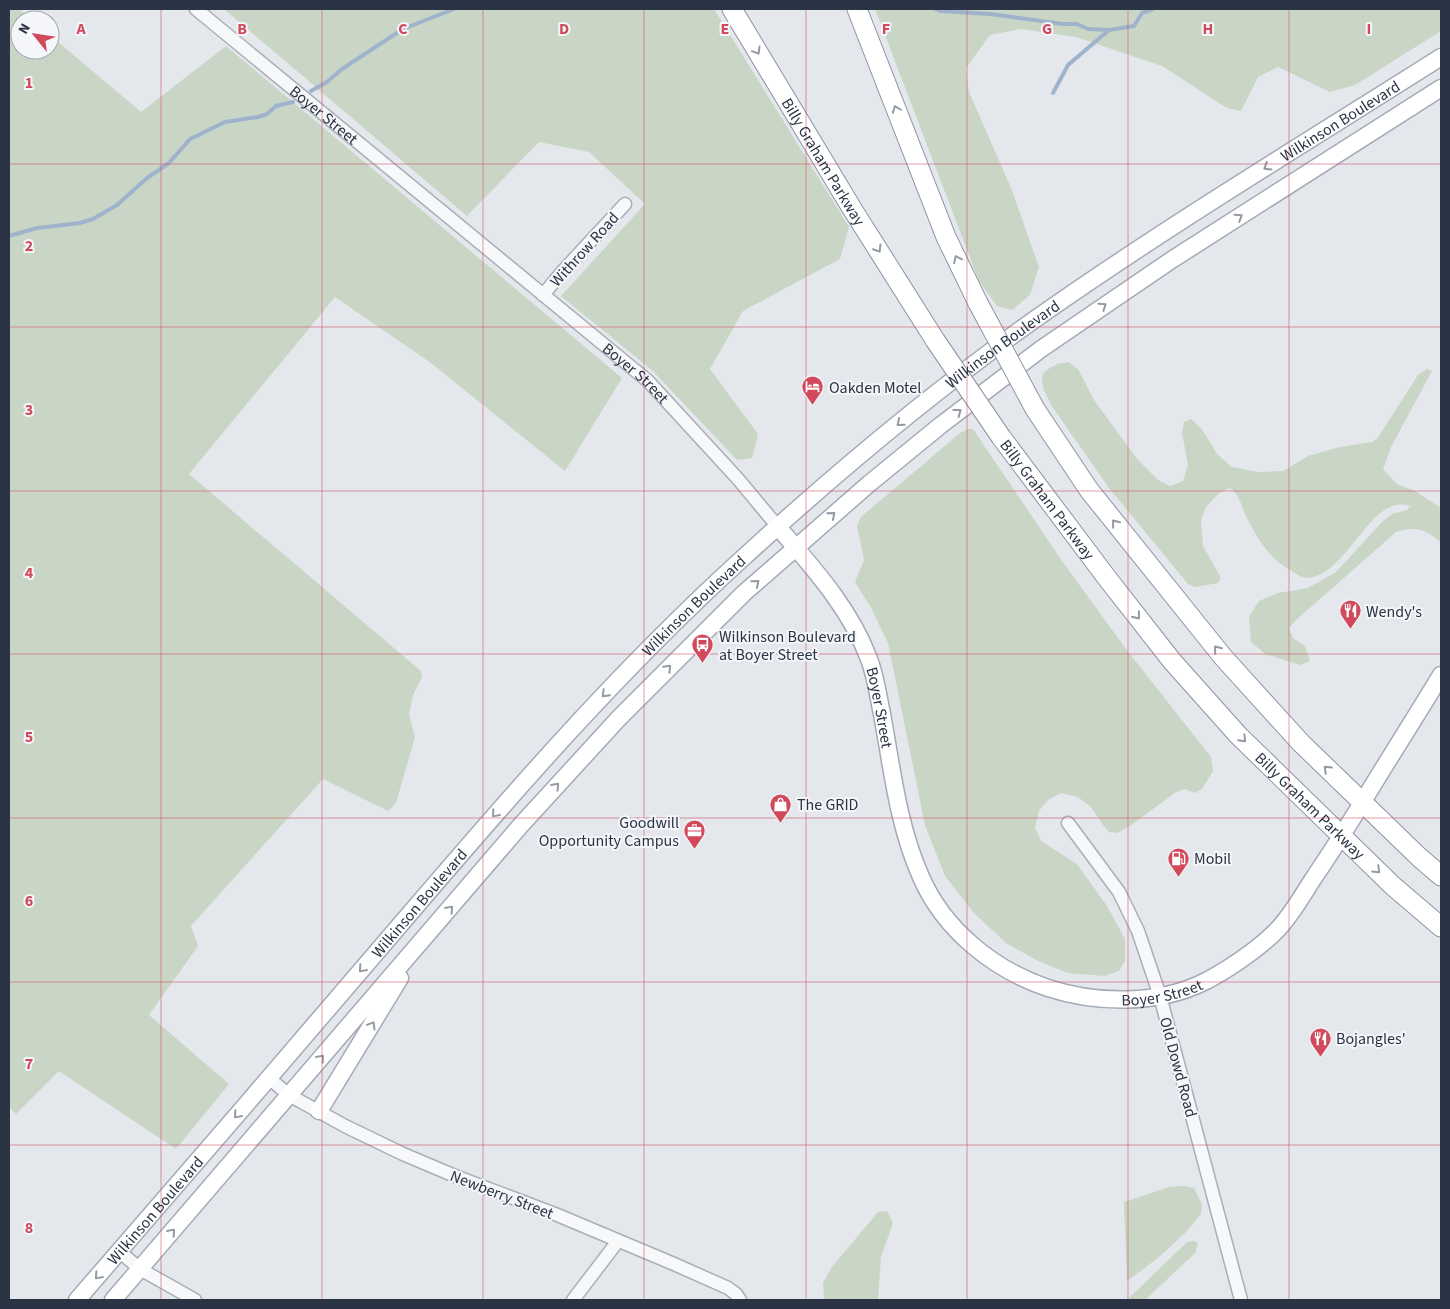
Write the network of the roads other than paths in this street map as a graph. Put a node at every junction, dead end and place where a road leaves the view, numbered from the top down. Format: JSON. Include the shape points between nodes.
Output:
{"nodes":[{"id":1,"x":196,"y":9,"type":"edge"},
{"id":2,"x":732,"y":9,"type":"edge"},
{"id":3,"x":857,"y":9,"type":"edge"},
{"id":4,"x":1441,"y":57,"type":"edge"},
{"id":5,"x":1441,"y":88,"type":"edge"},
{"id":6,"x":625,"y":204,"type":"dead end"},
{"id":7,"x":543,"y":295,"type":"junction"},
{"id":8,"x":1071,"y":296,"type":"junction"},
{"id":9,"x":1086,"y":318,"type":"junction"},
{"id":10,"x":778,"y":526,"type":"junction"},
{"id":11,"x":796,"y":548,"type":"junction"},
{"id":12,"x":1441,"y":675,"type":"edge"},
{"id":13,"x":1362,"y":802,"type":"junction"},
{"id":14,"x":1068,"y":823,"type":"dead end"},
{"id":15,"x":1342,"y":836,"type":"junction"},
{"id":16,"x":1441,"y":876,"type":"edge"},
{"id":17,"x":1441,"y":927,"type":"edge"},
{"id":18,"x":425,"y":937,"type":"junction"},
{"id":19,"x":1160,"y":996,"type":"junction"},
{"id":20,"x":269,"y":1078,"type":"junction"},
{"id":21,"x":289,"y":1095,"type":"junction"},
{"id":22,"x":319,"y":1111,"type":"junction"},
{"id":23,"x":618,"y":1241,"type":"junction"},
{"id":24,"x":119,"y":1251,"type":"junction"},
{"id":25,"x":140,"y":1269,"type":"junction"},
{"id":26,"x":77,"y":1300,"type":"edge"},
{"id":27,"x":113,"y":1300,"type":"edge"},
{"id":28,"x":195,"y":1300,"type":"edge"},
{"id":29,"x":573,"y":1300,"type":"edge"},
{"id":30,"x":740,"y":1300,"type":"edge"},
{"id":31,"x":1241,"y":1300,"type":"edge"}],
"edges":[{"from":1,"to":7,"type":"street","name":"Boyer Street"},
{"from":2,"to":15,"type":"highway","name":"Billy Graham Parkway","one_way":true,"bridge":true,"via":[[851,207],[935,340],[1001,436],[1172,661],[1238,735]]},
{"from":13,"to":3,"type":"highway","one_way":true,"bridge":true,"via":[[1300,743],[1223,657],[1089,490],[1035,409],[946,236]]},
{"from":4,"to":8,"type":"main road","name":"Wilkinson Boulevard","one_way":true,"via":[[1154,239]]},
{"from":9,"to":5,"type":"main road","name":"Wilkinson Boulevard","one_way":true},
{"from":6,"to":7,"type":"street","name":"Withrow Road"},
{"from":7,"to":10,"type":"street","name":"Boyer Street","via":[[656,388]]},
{"from":8,"to":9,"type":"main road"},
{"from":8,"to":10,"type":"main road","name":"Wilkinson Boulevard","one_way":true,"via":[[913,412]]},
{"from":11,"to":9,"type":"main road","name":"Wilkinson Boulevard","one_way":true,"via":[[941,425]]},
{"from":10,"to":11,"type":"main road","name":"Boyer Street"},
{"from":10,"to":20,"type":"main road","name":"Wilkinson Boulevard","one_way":true,"via":[[678,620],[562,739]]},
{"from":18,"to":11,"type":"main road","name":"Wilkinson Boulevard","one_way":true,"via":[[606,732],[720,616]]},
{"from":11,"to":19,"type":"main road","name":"Boyer Street","via":[[846,610],[870,660],[910,850],[921,878],[950,922],[994,962],[1029,982],[1058,991],[1118,1000]]},
{"from":12,"to":13,"type":"main road","name":"Boyer Street"},
{"from":13,"to":15,"type":"main road","name":"Boyer Street"},
{"from":13,"to":16,"type":"highway"},
{"from":14,"to":19,"type":"street","name":"Old Dowd Road","via":[[1119,892],[1138,931]]},
{"from":15,"to":17,"type":"highway","name":"Billy Graham Parkway","one_way":true},
{"from":15,"to":19,"type":"main road","name":"Boyer Street","via":[[1294,910],[1258,948],[1206,982]]},
{"from":21,"to":18,"type":"main road","name":"Wilkinson Boulevard","one_way":true},
{"from":22,"to":18,"type":"main road","one_way":true},
{"from":19,"to":31,"type":"street","name":"Old Dowd Road"},
{"from":20,"to":21,"type":"street","name":"Newberry Street"},
{"from":20,"to":24,"type":"main road","name":"Wilkinson Boulevard","one_way":true},
{"from":21,"to":22,"type":"street","name":"Newberry Street"},
{"from":25,"to":21,"type":"main road","name":"Wilkinson Boulevard","one_way":true},
{"from":22,"to":23,"type":"street","name":"Newberry Street","via":[[402,1154]]},
{"from":23,"to":29,"type":"street"},
{"from":23,"to":30,"type":"street","name":"Newberry Street","via":[[728,1288]]},
{"from":24,"to":25,"type":"street"},
{"from":24,"to":26,"type":"main road","name":"Wilkinson Boulevard","one_way":true},
{"from":25,"to":27,"type":"main road","name":"Wilkinson Boulevard"},
{"from":25,"to":28,"type":"street"}]}
